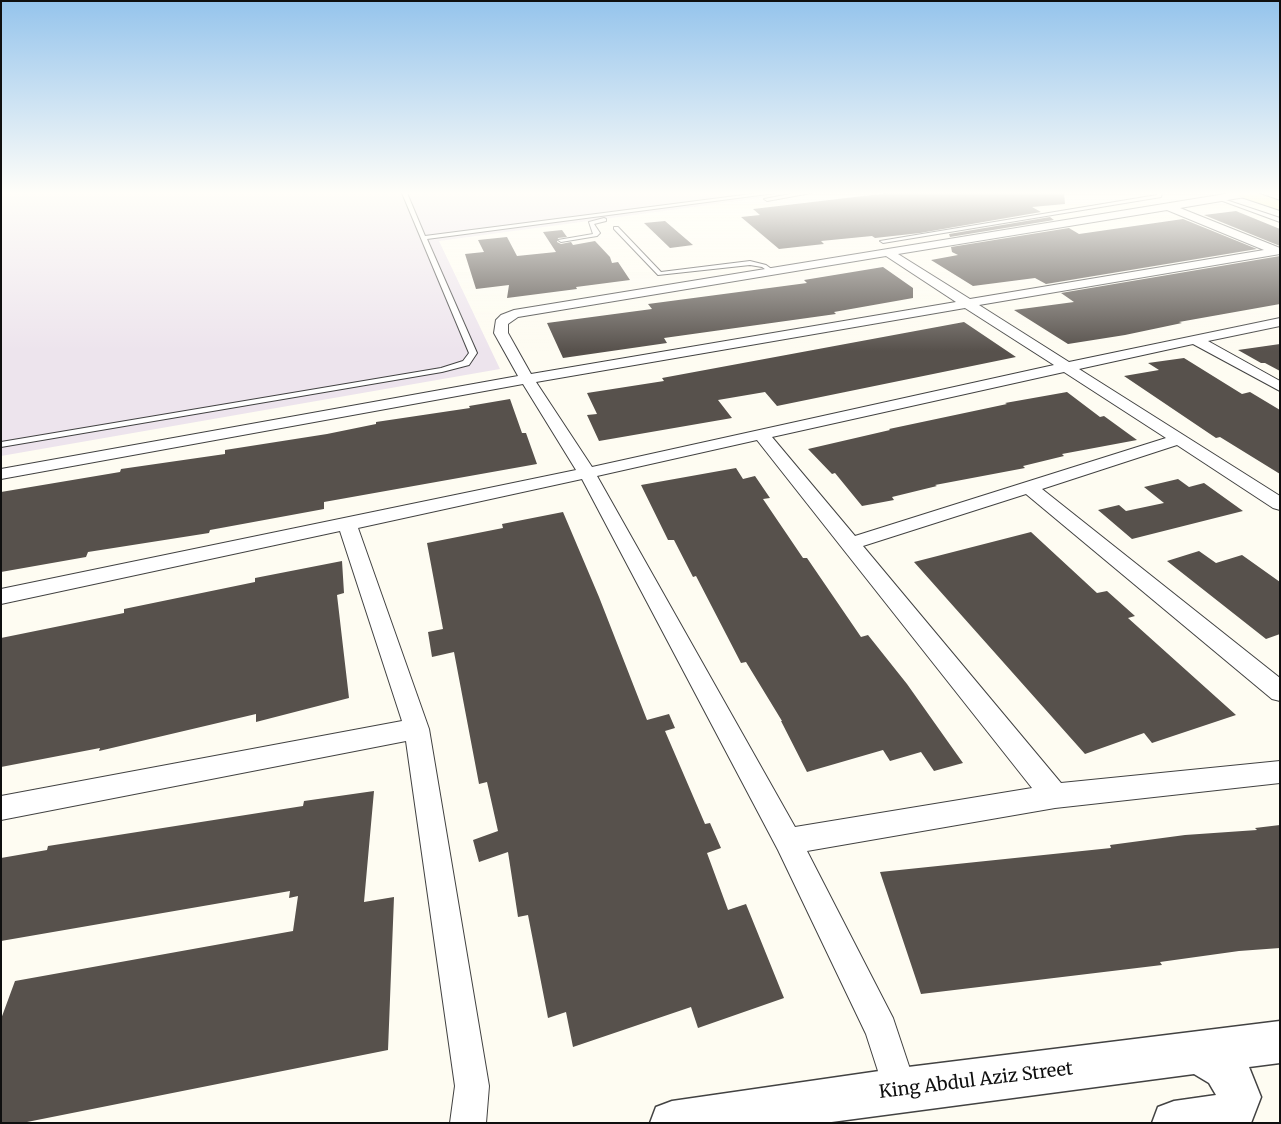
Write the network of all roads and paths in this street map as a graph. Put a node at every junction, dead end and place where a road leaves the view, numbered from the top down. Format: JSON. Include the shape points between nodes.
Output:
{"nodes":[{"id":1,"x":426,"y":245,"type":"edge"},
{"id":2,"x":633,"y":245,"type":"edge"},
{"id":3,"x":895,"y":245,"type":"edge"},
{"id":4,"x":1265,"y":245,"type":"edge"},
{"id":5,"x":886,"y":247,"type":"junction"},
{"id":6,"x":1278,"y":251,"type":"edge"},
{"id":7,"x":774,"y":273,"type":"junction"},
{"id":8,"x":966,"y":302,"type":"junction"},
{"id":9,"x":1280,"y":322,"type":"edge"},
{"id":10,"x":1195,"y":340,"type":"junction"},
{"id":11,"x":1066,"y":367,"type":"junction"},
{"id":12,"x":527,"y":379,"type":"junction"},
{"id":13,"x":1280,"y":387,"type":"edge"},
{"id":14,"x":761,"y":434,"type":"junction"},
{"id":15,"x":1180,"y":439,"type":"junction"},
{"id":16,"x":1,"y":445,"type":"edge"},
{"id":17,"x":587,"y":473,"type":"junction"},
{"id":18,"x":1,"y":474,"type":"edge"},
{"id":19,"x":1028,"y":487,"type":"junction"},
{"id":20,"x":1280,"y":504,"type":"edge"},
{"id":21,"x":347,"y":524,"type":"junction"},
{"id":22,"x":850,"y":544,"type":"junction"},
{"id":23,"x":1,"y":597,"type":"edge"},
{"id":24,"x":1280,"y":692,"type":"edge"},
{"id":25,"x":417,"y":729,"type":"junction"},
{"id":26,"x":1280,"y":772,"type":"edge"},
{"id":27,"x":1055,"y":796,"type":"junction"},
{"id":28,"x":1,"y":808,"type":"edge"},
{"id":29,"x":788,"y":841,"type":"junction"},
{"id":30,"x":1280,"y":1042,"type":"edge"},
{"id":31,"x":1194,"y":1053,"type":"junction"},
{"id":32,"x":900,"y":1090,"type":"junction"},
{"id":33,"x":468,"y":1123,"type":"edge"},
{"id":34,"x":672,"y":1123,"type":"edge"},
{"id":35,"x":1174,"y":1123,"type":"edge"}],
"edges":[{"from":1,"to":16,"type":"lane","via":[[473,353],[466,363],[442,370]]},
{"from":2,"to":7,"type":"lane","via":[[660,274],[750,263],[764,266]]},
{"from":3,"to":5,"type":"street"},
{"from":4,"to":6,"type":"street"},
{"from":5,"to":7,"type":"street"},
{"from":5,"to":8,"type":"street"},
{"from":6,"to":8,"type":"street"},
{"from":7,"to":12,"type":"street","via":[[514,314],[501,323],[501,333]]},
{"from":8,"to":11,"type":"street"},
{"from":8,"to":12,"type":"street"},
{"from":9,"to":10,"type":"street"},
{"from":10,"to":11,"type":"street"},
{"from":10,"to":13,"type":"street"},
{"from":11,"to":14,"type":"street"},
{"from":11,"to":15,"type":"street"},
{"from":12,"to":17,"type":"street"},
{"from":12,"to":18,"type":"street"},
{"from":14,"to":17,"type":"street"},
{"from":14,"to":22,"type":"street"},
{"from":15,"to":19,"type":"street"},
{"from":15,"to":20,"type":"street"},
{"from":17,"to":21,"type":"street"},
{"from":17,"to":29,"type":"street"},
{"from":19,"to":22,"type":"street"},
{"from":19,"to":24,"type":"street"},
{"from":21,"to":23,"type":"street"},
{"from":21,"to":25,"type":"street"},
{"from":22,"to":27,"type":"street"},
{"from":25,"to":28,"type":"street"},
{"from":25,"to":33,"type":"street","via":[[472,1086]]},
{"from":26,"to":27,"type":"street"},
{"from":27,"to":29,"type":"street"},
{"from":29,"to":32,"type":"street","via":[[881,1030]]},
{"from":30,"to":31,"type":"street","name":"King Abdul Aziz Street"},
{"from":31,"to":32,"type":"street","name":"King Abdul Aziz Street"},
{"from":31,"to":35,"type":"street","via":[[1212,1059],[1224,1068],[1239,1097],[1235,1108],[1222,1116]]},
{"from":32,"to":34,"type":"street","name":"King Abdul Aziz Street"}]}
